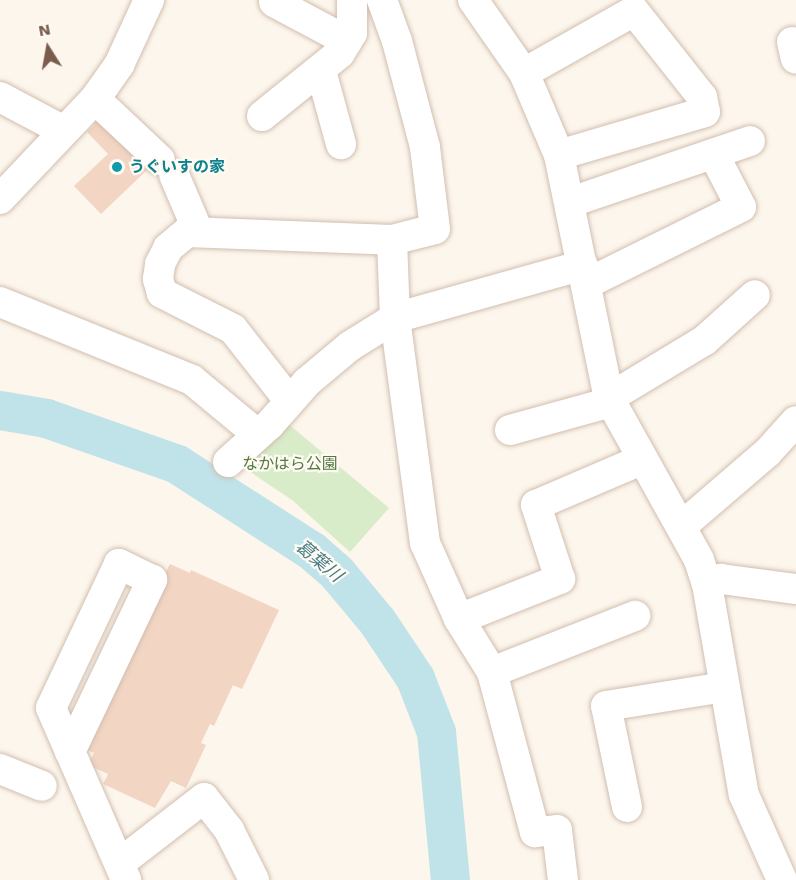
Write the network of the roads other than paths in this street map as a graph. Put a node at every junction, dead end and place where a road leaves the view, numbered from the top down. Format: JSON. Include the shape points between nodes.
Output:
{"nodes":[{"id":1,"x":149,"y":0,"type":"edge"},
{"id":2,"x":352,"y":0,"type":"edge"},
{"id":3,"x":382,"y":0,"type":"edge"},
{"id":4,"x":274,"y":2,"type":"dead end"},
{"id":5,"x":487,"y":5,"type":"edge"},
{"id":6,"x":347,"y":41,"type":"junction"},
{"id":7,"x":321,"y":71,"type":"junction"},
{"id":8,"x":524,"y":73,"type":"junction"},
{"id":9,"x":0,"y":97,"type":"edge"},
{"id":10,"x":95,"y":99,"type":"junction"},
{"id":11,"x":262,"y":116,"type":"dead end"},
{"id":12,"x":64,"y":131,"type":"junction"},
{"id":13,"x":750,"y":141,"type":"dead end"},
{"id":14,"x":341,"y":144,"type":"dead end"},
{"id":15,"x":559,"y":155,"type":"junction"},
{"id":16,"x":714,"y":155,"type":"junction"},
{"id":17,"x":0,"y":199,"type":"edge"},
{"id":18,"x":571,"y":202,"type":"junction"},
{"id":19,"x":198,"y":231,"type":"junction"},
{"id":20,"x":392,"y":240,"type":"junction"},
{"id":21,"x":585,"y":275,"type":"junction"},
{"id":22,"x":755,"y":295,"type":"dead end"},
{"id":23,"x":0,"y":302,"type":"edge"},
{"id":24,"x":396,"y":318,"type":"junction"},
{"id":25,"x":288,"y":399,"type":"junction"},
{"id":26,"x":610,"y":400,"type":"junction"},
{"id":27,"x":796,"y":422,"type":"edge"},
{"id":28,"x":510,"y":430,"type":"dead end"},
{"id":29,"x":257,"y":434,"type":"junction"},
{"id":30,"x":641,"y":460,"type":"junction"},
{"id":31,"x":228,"y":462,"type":"dead end"},
{"id":32,"x":682,"y":526,"type":"junction"},
{"id":33,"x":707,"y":584,"type":"junction"},
{"id":34,"x":796,"y":589,"type":"edge"},
{"id":35,"x":635,"y":616,"type":"dead end"},
{"id":36,"x":459,"y":619,"type":"junction"},
{"id":37,"x":492,"y":672,"type":"junction"},
{"id":38,"x":724,"y":687,"type":"junction"},
{"id":39,"x":70,"y":752,"type":"junction"},
{"id":40,"x":0,"y":769,"type":"edge"},
{"id":41,"x":42,"y":786,"type":"dead end"},
{"id":42,"x":627,"y":807,"type":"dead end"},
{"id":43,"x":123,"y":871,"type":"edge"},
{"id":44,"x":254,"y":880,"type":"edge"},
{"id":45,"x":563,"y":880,"type":"edge"},
{"id":46,"x":782,"y":880,"type":"edge"}],
"edges":[{"from":1,"to":10,"type":"street","via":[[119,65]]},
{"from":2,"to":6,"type":"street","via":[[352,33]]},
{"from":3,"to":20,"type":"street","via":[[425,147],[435,229]]},
{"from":4,"to":6,"type":"street"},
{"from":5,"to":8,"type":"street"},
{"from":6,"to":7,"type":"street"},
{"from":7,"to":11,"type":"street","via":[[310,75]]},
{"from":7,"to":14,"type":"street"},
{"from":8,"to":15,"type":"street"},
{"from":8,"to":15,"type":"street","via":[[634,10],[702,97],[705,111]]},
{"from":9,"to":12,"type":"street"},
{"from":10,"to":12,"type":"street"},
{"from":10,"to":19,"type":"street","via":[[167,168]]},
{"from":12,"to":17,"type":"street"},
{"from":13,"to":16,"type":"street"},
{"from":15,"to":18,"type":"street"},
{"from":16,"to":18,"type":"street"},
{"from":16,"to":21,"type":"street","via":[[741,207]]},
{"from":18,"to":21,"type":"street"},
{"from":19,"to":20,"type":"street"},
{"from":19,"to":25,"type":"street","via":[[187,232],[168,248],[160,264],[162,293],[233,329]]},
{"from":20,"to":24,"type":"street"},
{"from":21,"to":24,"type":"street"},
{"from":21,"to":26,"type":"street"},
{"from":22,"to":26,"type":"street","via":[[705,340]]},
{"from":23,"to":29,"type":"street","via":[[192,380]]},
{"from":24,"to":25,"type":"street","via":[[350,346]]},
{"from":24,"to":36,"type":"street","via":[[425,543]]},
{"from":25,"to":29,"type":"street","via":[[270,424]]},
{"from":26,"to":28,"type":"street"},
{"from":26,"to":30,"type":"street"},
{"from":27,"to":32,"type":"street","via":[[767,453]]},
{"from":29,"to":31,"type":"street"},
{"from":30,"to":32,"type":"street"},
{"from":30,"to":36,"type":"street","via":[[536,505],[560,579]]},
{"from":32,"to":33,"type":"street"},
{"from":33,"to":34,"type":"street","via":[[721,579]]},
{"from":33,"to":38,"type":"street"},
{"from":35,"to":37,"type":"street"},
{"from":36,"to":37,"type":"street"},
{"from":37,"to":45,"type":"street","via":[[535,832],[557,830]]},
{"from":38,"to":42,"type":"street","via":[[606,706]]},
{"from":38,"to":46,"type":"street","via":[[744,795]]},
{"from":39,"to":39,"type":"street","via":[[51,708],[119,564],[152,580]]},
{"from":39,"to":43,"type":"street"},
{"from":40,"to":41,"type":"street"},
{"from":43,"to":44,"type":"street","via":[[204,798],[229,830]]}]}
